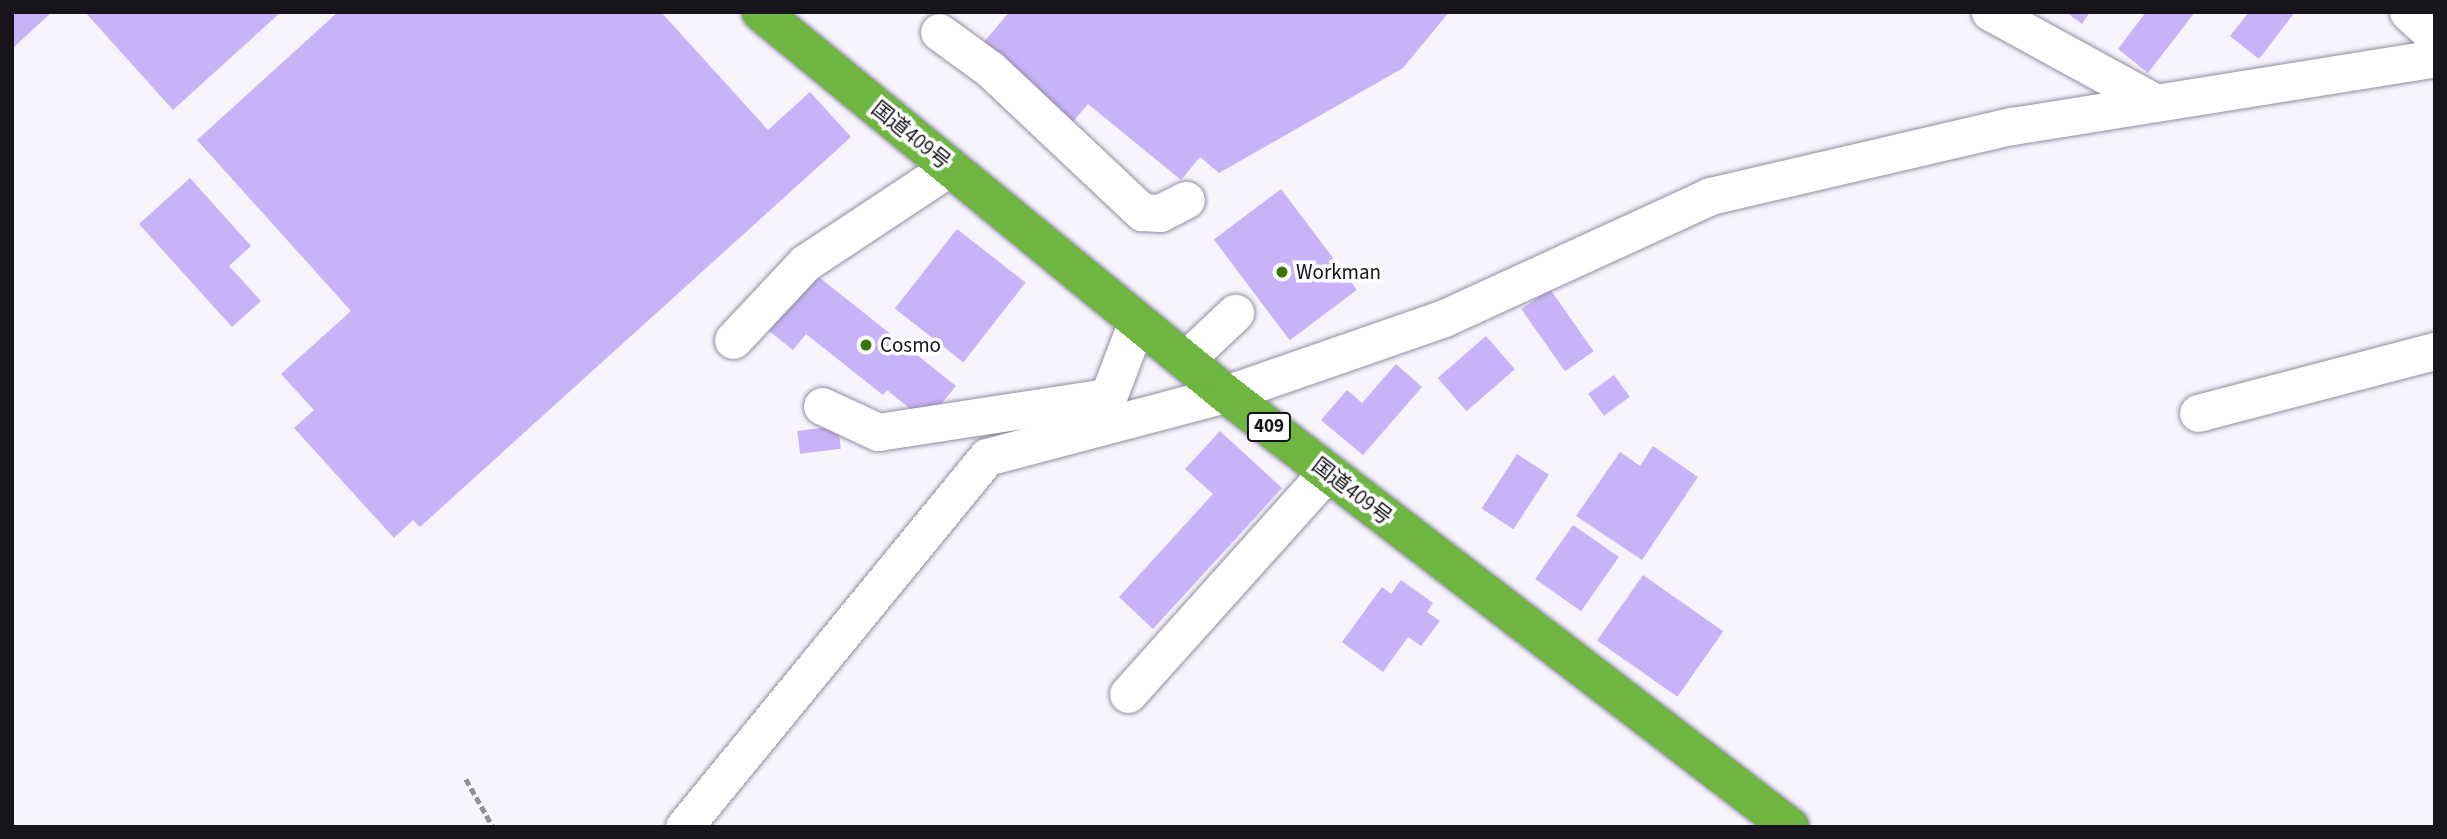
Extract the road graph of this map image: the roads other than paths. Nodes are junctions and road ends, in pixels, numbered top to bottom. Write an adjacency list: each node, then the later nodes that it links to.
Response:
1 (761, 12): 8 (highway, 国道409号 / 409)
2 (1990, 12): 7 (street)
3 (2408, 12): 5 (street)
4 (939, 32): 9 (street)
5 (2435, 36)
6 (2435, 58): 7 (street)
7 (2156, 103): 15 (street)
8 (950, 167): 11 (highway, 国道409号 / 409); 12 (street)
9 (1186, 200)
10 (1235, 313): 14 (street)
11 (1137, 321): 14 (highway, 国道409号 / 409); 16 (street)
12 (733, 341)
13 (2435, 351): 17 (street)
14 (1185, 360): 15 (highway, 国道409号 / 409)
15 (1226, 394): 18 (highway, 国道409号 / 409); 20 (street)
16 (822, 406)
17 (2198, 413)
18 (1327, 472): 19 (street); 21 (highway, 国道409号 / 409)
19 (1128, 694)
20 (684, 827)
21 (1790, 827)

